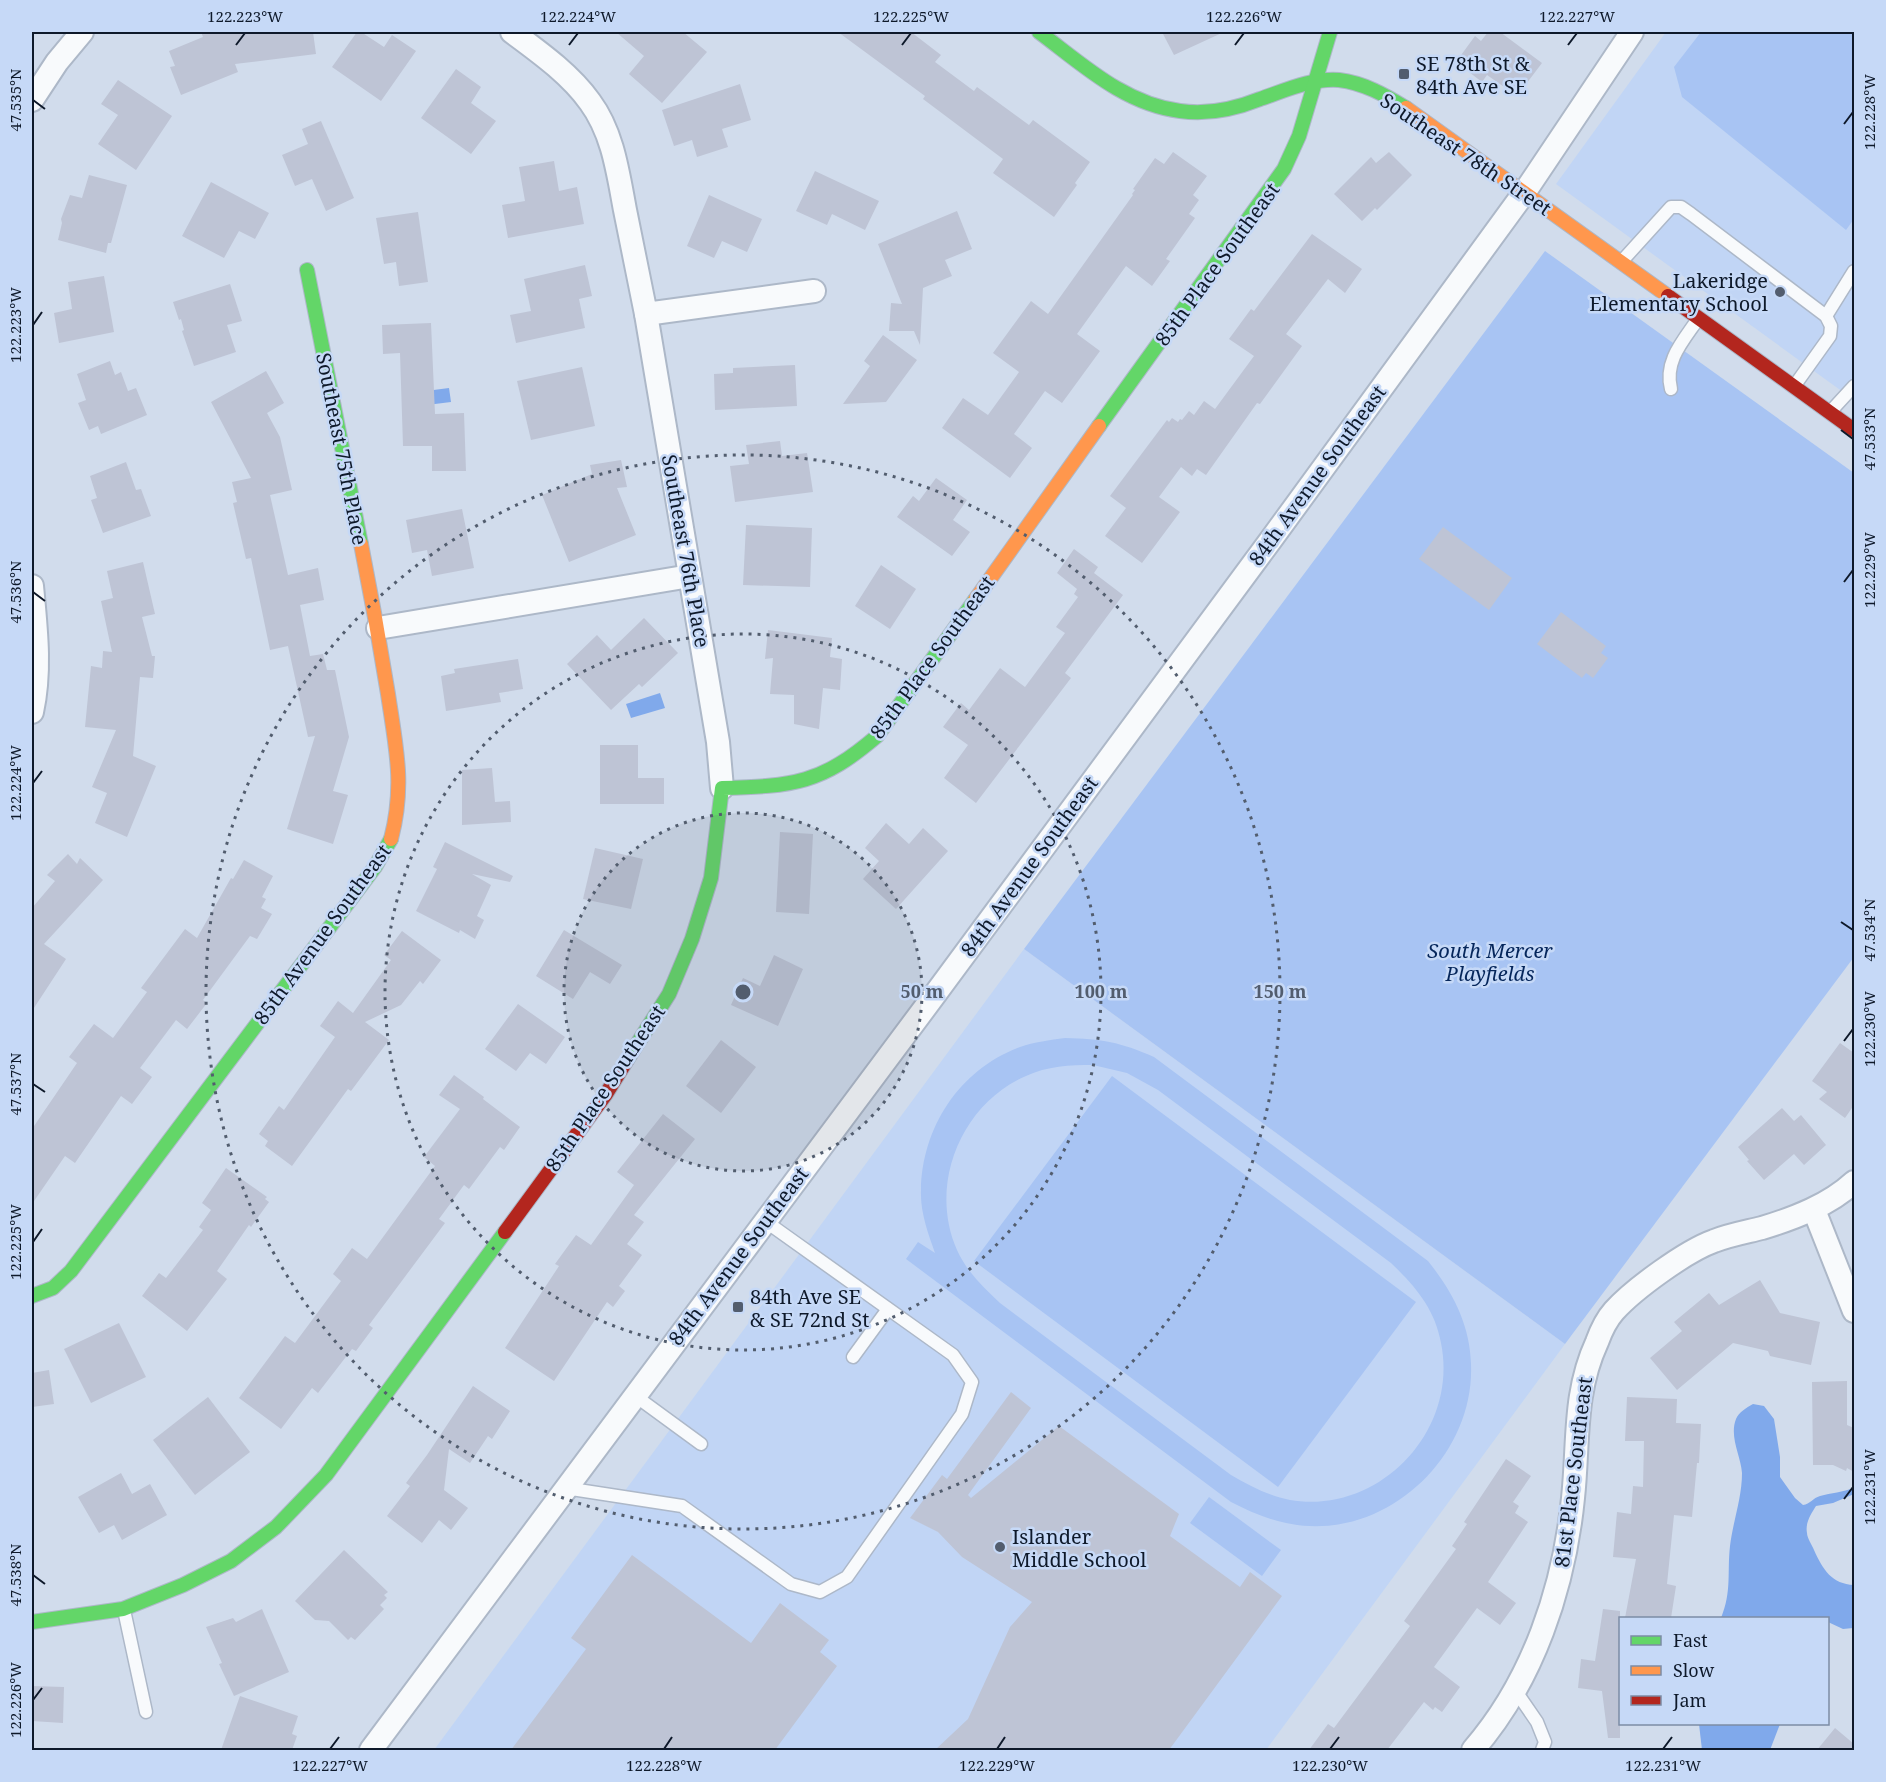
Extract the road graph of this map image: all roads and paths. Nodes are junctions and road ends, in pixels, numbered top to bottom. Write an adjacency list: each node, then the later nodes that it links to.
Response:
1 (82, 32): 7 (street)
2 (512, 32): 13 (street, Southeast 76th Place)
3 (1039, 32): 6 (street, Southeast 78th Street)
4 (1330, 32): 6 (street, 85th Place Southeast)
5 (1632, 32): 8 (street, 84th Avenue Southeast)
6 (1316, 80): 8 (street, Southeast 78th Street); 25 (street, 85th Place Southeast)
7 (32, 100)
8 (1524, 193): 9 (street, Southeast 78th Street); 28 (street, 84th Avenue Southeast)
9 (1621, 262): 14 (lane); 15 (street, Southeast 78th Street)
10 (307, 270): 23 (street, Southeast 75th Place)
11 (1854, 271): 14 (lane)
12 (814, 291): 13 (street)
13 (646, 314): 21 (street, Southeast 76th Place)
14 (1826, 316): 16 (lane)
15 (1699, 318): 16 (street, Southeast 78th Street); 18 (lane)
16 (1794, 386): 19 (street, Southeast 78th Street)
17 (1854, 386): 19 (lane)
18 (1671, 389)
19 (1830, 412): 20 (street, Southeast 78th Street)
20 (1854, 430)
21 (690, 576): 23 (street); 25 (street, Southeast 76th Place)
22 (32, 586): 24 (street)
23 (378, 628): 29 (street, 85th Avenue Southeast)
24 (32, 712)
25 (722, 788): 36 (street, 85th Place Southeast)
26 (1854, 1182): 27 (street, 81st Place Southeast)
27 (1814, 1210): 31 (street); 38 (street, 81st Place Southeast)
28 (765, 1221): 30 (lane); 33 (street, 84th Avenue Southeast)
29 (32, 1296)
30 (888, 1309): 32 (lane); 35 (lane)
31 (1854, 1311)
32 (853, 1357)
33 (634, 1395): 34 (lane); 35 (street, 84th Avenue Southeast)
34 (701, 1444)
35 (565, 1488): 40 (street, 84th Avenue Southeast)
36 (123, 1609): 37 (street, 85th Place Southeast); 39 (lane)
37 (32, 1622)
38 (1515, 1690): 41 (street, 81st Place Southeast); 42 (lane)
39 (146, 1712)
40 (371, 1750)
41 (1473, 1750)
42 (1542, 1750)

